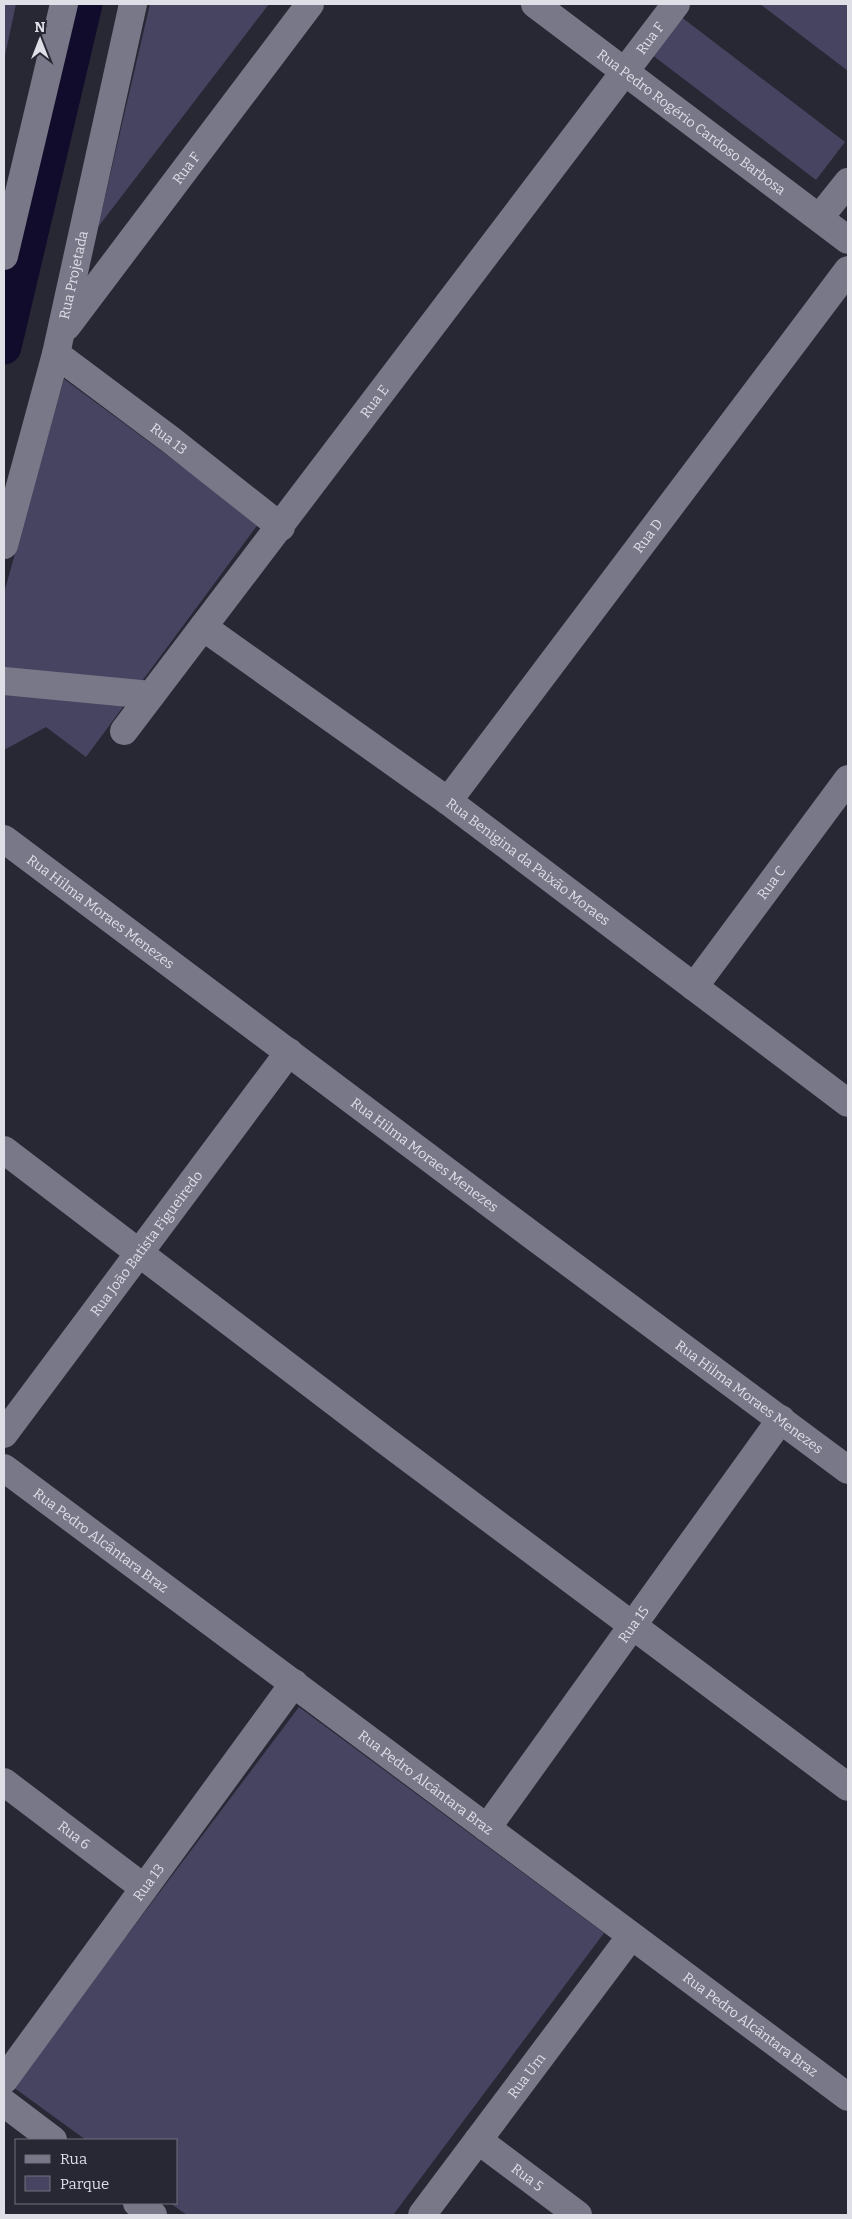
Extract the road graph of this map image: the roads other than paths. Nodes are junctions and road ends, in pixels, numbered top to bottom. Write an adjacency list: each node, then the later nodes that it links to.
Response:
1 (64, 4): 10 (street)
2 (133, 4): 12 (street, Rua Projetada)
3 (310, 4): 12 (street, Rua F)
4 (535, 4): 6 (street, Rua Pedro Rogério Cardoso Barbosa)
5 (676, 4): 6 (street, Rua F)
6 (625, 73): 8 (street, Rua Pedro Rogério Cardoso Barbosa); 13 (street, Rua E)
7 (848, 182): 8 (street)
8 (820, 217): 9 (street, Rua Pedro Rogério Cardoso Barbosa)
9 (848, 240)
10 (4, 256)
11 (848, 270): 20 (street, Rua D)
12 (59, 343): 13 (street, Rua 13); 14 (street, Rua Projetada)
13 (281, 526): 15 (street, Rua E)
14 (4, 545)
15 (203, 627): 17 (street, Rua E); 20 (street, Rua Benigina da Paixão Moraes)
16 (4, 681): 17 (street)
17 (151, 695): 18 (street, Rua E)
18 (124, 731)
19 (848, 779): 22 (street, Rua C)
20 (448, 801): 22 (street, Rua Benigina da Paixão Moraes)
21 (4, 839): 23 (street, Rua Hilma Moraes Menezes)
22 (694, 987): 24 (street, Rua Benigina da Paixão Moraes)
23 (289, 1052): 26 (street, Rua João Batista Figueiredo); 27 (street, Rua Hilma Moraes Menezes)
24 (848, 1103)
25 (4, 1150): 26 (street)
26 (139, 1253): 28 (street, Rua João Batista Figueiredo); 31 (street)
27 (780, 1419): 30 (street, Rua Hilma Moraes Menezes); 31 (street, Rua 15)
28 (4, 1434)
29 (4, 1468): 32 (street, Rua Pedro Alcântara Braz)
30 (848, 1470)
31 (632, 1626): 34 (street); 35 (street, Rua 15)
32 (294, 1683): 35 (street, Rua Pedro Alcântara Braz); 36 (street, Rua 13)
33 (4, 1782): 36 (street, Rua 6)
34 (848, 1787)
35 (487, 1828): 37 (street, Rua Pedro Alcântara Braz)
36 (144, 1888): 38 (street, Rua 13)
37 (631, 1936): 39 (street, Rua Pedro Alcântara Braz); 42 (street, Rua Um)
38 (4, 2080)
39 (848, 2097)
40 (4, 2103): 41 (street)
41 (52, 2139)
42 (478, 2140): 45 (street, Rua Um); 46 (street, Rua 5)
43 (138, 2204): 44 (street)
44 (153, 2215)
45 (422, 2215)
46 (578, 2215)

